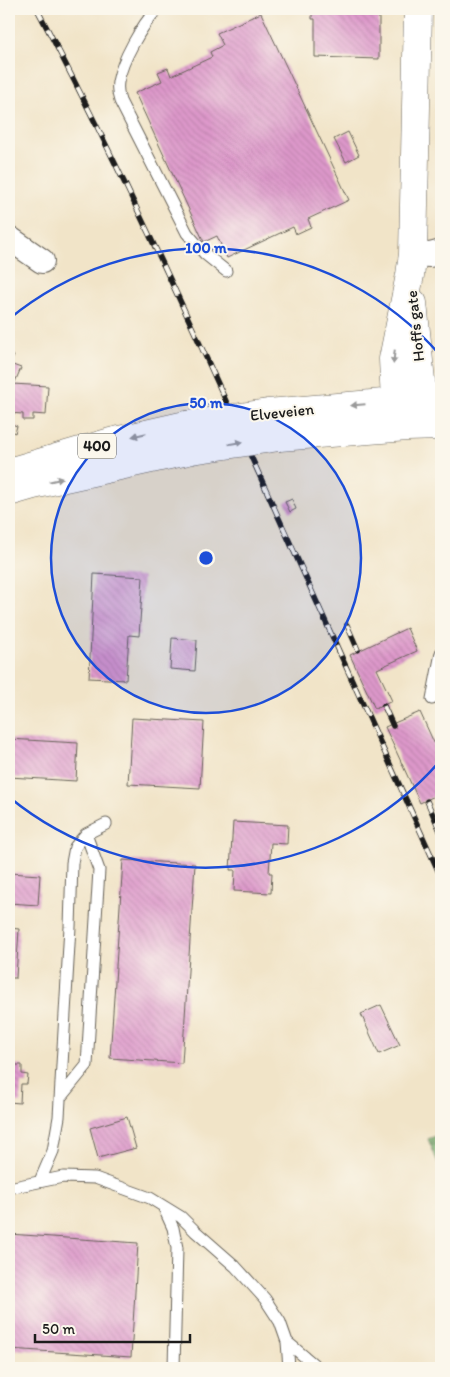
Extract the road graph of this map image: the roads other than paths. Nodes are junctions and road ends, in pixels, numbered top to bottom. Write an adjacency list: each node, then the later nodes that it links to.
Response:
1 (157, 9): 7 (lane)
2 (418, 9): 6 (main road, Hoffs gate)
3 (9, 238): 5 (street)
4 (441, 252): 6 (street)
5 (42, 261)
6 (412, 265): 8 (main road, Hoffs gate); 9 (main road, Hoffs gate, one-way to 9)
7 (226, 271)
8 (432, 400): 9 (main road, Elveveien / 400); 12 (main road)
9 (395, 402): 10 (main road, Elveveien / 400, one-way to 10); 12 (main road, Hoffs gate)
10 (274, 425): 12 (main road, Elveveien / 400); 13 (main road, Elveveien / 400, bridge)
11 (441, 426): 12 (main road, Elveveien / 400)
12 (407, 427)
13 (189, 437): 14 (main road, Elveveien / 400, one-way to 14); 15 (main road, Elveveien / 400, one-way to 13)
14 (9, 472)
15 (9, 492)
16 (441, 653): 17 (lane)
17 (432, 699)
18 (106, 824): 19 (lane)
19 (86, 834): 20 (lane); 20 (lane)
20 (60, 1098): 21 (lane)
21 (40, 1182): 22 (lane); 23 (lane)
22 (9, 1188)
23 (163, 1206): 24 (lane); 25 (lane)
24 (287, 1342): 26 (lane); 27 (lane)
25 (174, 1368)
26 (289, 1368)
27 (318, 1368)

